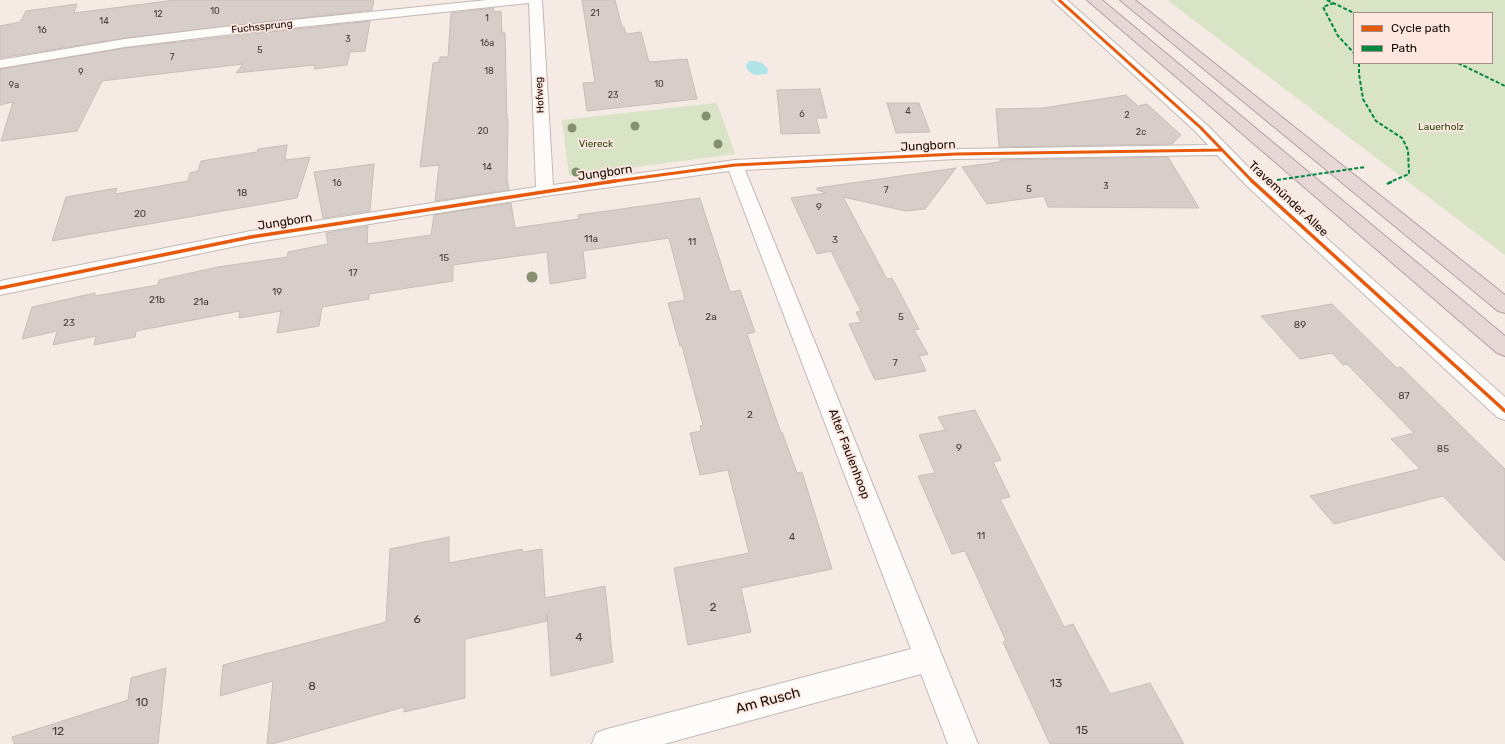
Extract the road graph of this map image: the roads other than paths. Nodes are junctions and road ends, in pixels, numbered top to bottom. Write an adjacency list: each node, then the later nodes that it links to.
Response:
1 (526, 0): 6 (street, Fuchssprung)
2 (535, 0): 9 (street, Hofweg)
3 (1059, 0): 7 (street, Travemünder Allee)
4 (1094, 0): 12 (highway, Travemünder Allee)
5 (1127, 0): 11 (highway)
6 (0, 64)
7 (1221, 150): 8 (street, Jungborn); 13 (street, Travemünder Allee)
8 (735, 165): 9 (street, Jungborn); 14 (street, Alter Faulenhoop)
9 (545, 191): 10 (street, Jungborn)
10 (0, 288)
11 (1505, 306)
12 (1505, 348)
13 (1505, 411)
14 (929, 658): 15 (street, Am Rusch); 16 (street, Alter Faulenhoop)
15 (607, 744)
16 (963, 744)

